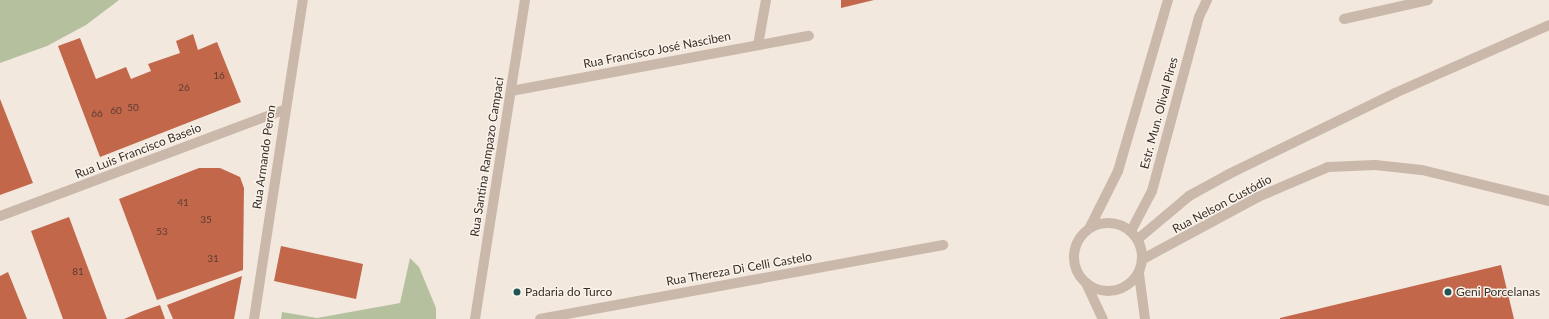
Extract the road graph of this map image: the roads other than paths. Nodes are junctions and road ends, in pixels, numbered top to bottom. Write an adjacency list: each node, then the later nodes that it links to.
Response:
1 (303, 0): 12 (street, Rua Armando Peron)
2 (525, 0): 11 (street, Rua Santina Rampazo Campaci)
3 (766, 0): 10 (street)
4 (1168, 0): 15 (street, Estr. Mun. Olival Pires)
5 (1207, 0): 16 (street, Estr. Mun. Olival Pires)
6 (1428, 0): 7 (street)
7 (1344, 20)
8 (1549, 25): 17 (street)
9 (809, 36): 10 (street, Rua Francisco José Nasciben)
10 (758, 45): 11 (street, Rua Francisco José Nasciben)
11 (511, 91): 23 (street, Rua Santina Rampazo Campaci)
12 (284, 110): 14 (street, Rua Luis Francisco Baseio); 22 (street, Rua Armando Peron)
13 (1549, 201): 19 (street, Rua Nelson Custódio)
14 (0, 216)
15 (1090, 227): 16 (street); 21 (street, Estr. Mun. Olival Pires)
16 (1131, 231): 17 (street)
17 (1138, 240): 19 (street)
18 (943, 245): 24 (street, Rua Thereza Di Celli Castelo)
19 (1143, 259): 20 (street)
20 (1139, 274): 21 (street); 26 (street)
21 (1086, 283): 25 (street, Estr. Mun. Olival Pires)
22 (254, 319)
23 (474, 319)
24 (540, 319)
25 (1103, 319)
26 (1145, 319)

